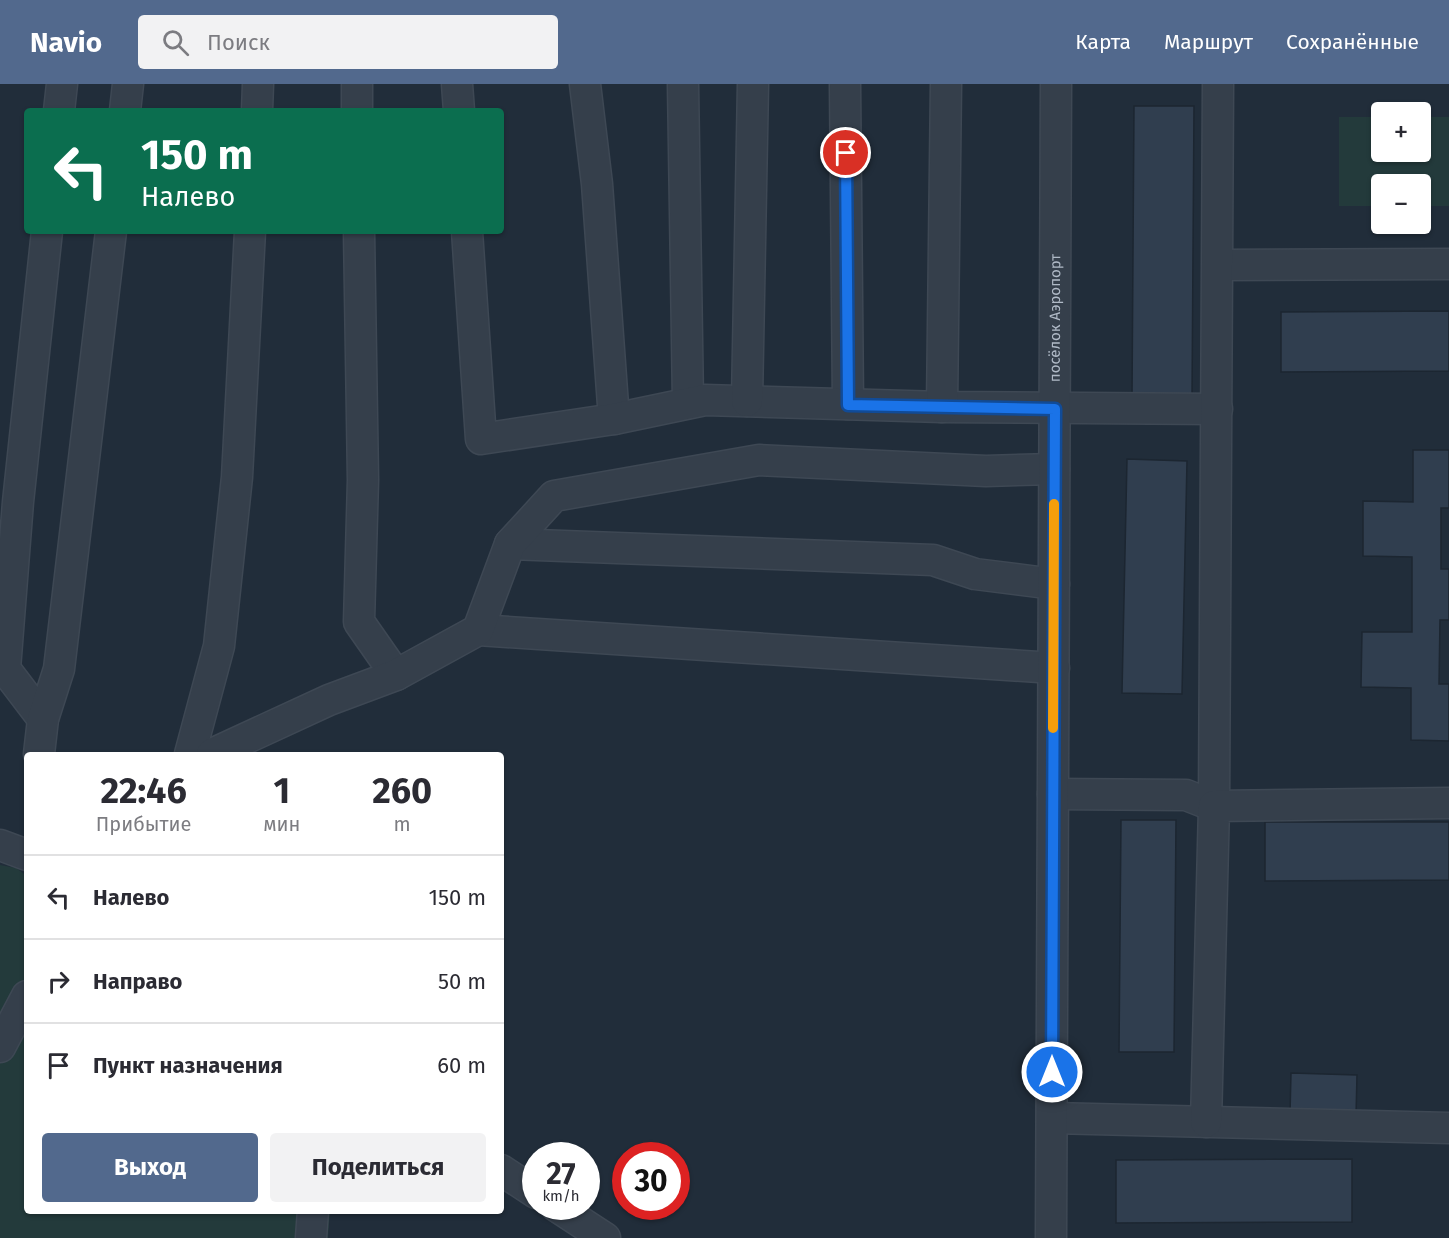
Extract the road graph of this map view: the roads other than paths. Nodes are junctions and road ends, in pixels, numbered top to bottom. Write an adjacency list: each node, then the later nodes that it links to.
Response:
1 (62, 84): 13 (street)
2 (128, 84): 14 (street)
3 (258, 84): 15 (street)
4 (357, 84): 16 (street)
5 (457, 84): 17 (street)
6 (585, 84): 31 (street)
7 (683, 84): 26 (street)
8 (753, 84): 25 (street)
9 (845, 84): 27 (street)
10 (946, 84): 28 (street)
11 (1056, 84): 29 (street, посёлок Аэропорт)
12 (1218, 84): 24 (street)
13 (59, 108)
14 (125, 108)
15 (257, 108)
16 (357, 108)
17 (459, 108)
18 (47, 234): 38 (street)
19 (111, 234): 38 (street)
20 (250, 234): 40 (street)
21 (359, 234): 37 (street)
22 (467, 234): 31 (street)
23 (1449, 264): 24 (street)
24 (1218, 265): 30 (street)
25 (747, 401): 26 (street); 27 (street)
26 (688, 403): 31 (street)
27 (848, 405): 28 (street)
28 (942, 407): 29 (street)
29 (1055, 409): 30 (street); 32 (street, посёлок Аэропорт)
30 (1217, 409): 44 (street)
31 (614, 419)
32 (1054, 470): 33 (street); 34 (street, посёлок Аэропорт)
33 (510, 544): 34 (street); 35 (street)
34 (1054, 584): 36 (street, посёлок Аэропорт)
35 (478, 630): 36 (street); 37 (street)
36 (1054, 668): 42 (street, посёлок Аэропорт)
37 (396, 675): 41 (street)
38 (43, 719): 39 (street)
39 (39, 752)
40 (191, 752)
41 (216, 752)
42 (1053, 794): 44 (street); 49 (street, посёлок Аэропорт)
43 (1449, 803): 44 (street)
44 (1215, 806): 50 (street)
45 (0, 845): 46 (street)
46 (24, 854)
47 (24, 1002): 48 (street)
48 (0, 1047)
49 (1052, 1118): 50 (street); 58 (street, посёлок Аэропорт)
50 (1206, 1122): 51 (street)
51 (1449, 1128)
52 (504, 1172): 53 (street)
53 (522, 1184)
54 (313, 1214): 56 (street)
55 (577, 1220): 57 (street)
56 (311, 1238)
57 (605, 1238)
58 (1051, 1238)

